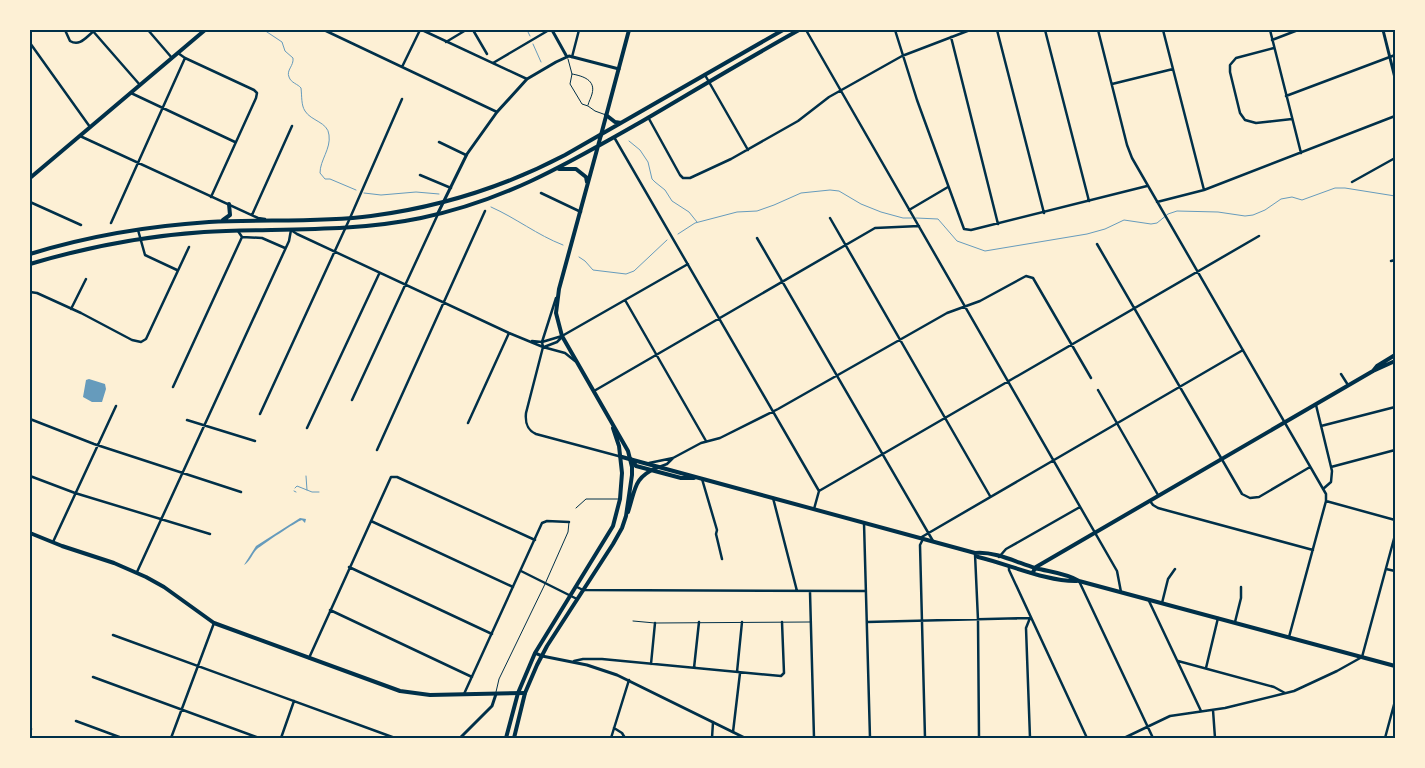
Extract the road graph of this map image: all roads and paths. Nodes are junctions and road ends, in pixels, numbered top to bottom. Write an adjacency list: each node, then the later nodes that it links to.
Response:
1 (66, 30): 23 (street)
2 (148, 30): 36 (street)
3 (205, 30): 29 (main road)
4 (324, 30): 39 (street)
5 (421, 30): 26 (street); 39 (street)
6 (466, 30): 26 (street)
7 (473, 30): 30 (street)
8 (550, 30): 35 (street); 38 (street)
9 (579, 30): 32 (street)
10 (629, 30): 40 (main road)
11 (783, 30): 43 (main road)
12 (799, 30): 46 (main road)
13 (806, 30): 49 (street)
14 (895, 30): 33 (street)
15 (970, 30): 24 (street)
16 (997, 30): 93 (street)
17 (1045, 30): 85 (street)
18 (1098, 30): 47 (street)
19 (1163, 30): 41 (street)
20 (1270, 30): 25 (street)
21 (1298, 30): 25 (street)
22 (1383, 30): 34 (street)
23 (93, 31): 48 (street)
24 (951, 37): 33 (street); 102 (street)
25 (1272, 40): 28 (street)
26 (446, 42): 38 (street)
27 (30, 43): 62 (street)
28 (1274, 48): 51 (street); 59 (street)
29 (178, 52): 36 (main road); 37 (street)
30 (487, 54)
31 (1395, 55): 34 (street)
32 (572, 56): 35 (street); 40 (street)
33 (902, 56): 49 (street); 80 (street)
34 (1390, 56): 44 (street); 51 (street)
35 (567, 57): 42 (lane); 45 (street)
36 (172, 58): 48 (main road)
37 (185, 58): 54 (street); 66 (street)
38 (492, 63): 45 (street)
39 (402, 67): 55 (street)
40 (619, 68): 56 (main road)
41 (1173, 69): 47 (street); 82 (street)
42 (572, 74): 53 (lane); 53 (lane)
43 (705, 75): 46 (street); 60 (main road)
44 (1395, 78)
45 (527, 79): 55 (street)
46 (709, 82): 58 (main road); 69 (street)
47 (1112, 84): 79 (street)
48 (140, 85): 50 (main road)
49 (841, 91): 69 (street); 90 (street)
50 (131, 93): 54 (street); 62 (main road)
51 (1286, 96): 59 (street)
52 (402, 99): 96 (street)
53 (588, 106): 56 (lane)
54 (163, 109): 66 (street); 73 (street)
55 (497, 112): 71 (street)
56 (606, 115): 60 (main road); 63 (main road)
57 (1395, 116): 70 (street)
58 (648, 118): 65 (main road); 69 (street)
59 (1292, 119): 70 (street)
60 (621, 123): 63 (main road)
61 (292, 126): 95 (street)
62 (90, 127): 64 (main road)
63 (601, 135): 68 (main road); 87 (main road)
64 (80, 136): 73 (street); 76 (main road)
65 (614, 137): 68 (main road); 119 (street)
66 (235, 142): 84 (street)
67 (439, 142): 71 (street)
68 (598, 146): 74 (main road); 78 (main road)
69 (748, 150)
70 (1301, 153): 82 (street)
71 (466, 155): 81 (street)
72 (1395, 158): 77 (street)
73 (138, 163): 84 (street); 100 (street)
74 (557, 169): 78 (main road); 94 (main road)
75 (420, 175): 81 (street)
76 (30, 178)
77 (1352, 182)
78 (588, 184): 92 (main road)
79 (1147, 186): 85 (street); 88 (street)
80 (948, 187): 90 (street); 102 (street)
81 (451, 188): 87 (street)
82 (1204, 190): 88 (street)
83 (542, 193): 92 (street)
84 (211, 196): 89 (street)
85 (1089, 201): 93 (street)
86 (30, 202): 103 (street)
87 (444, 202): 94 (street); 96 (main road)
88 (1157, 202): 121 (street)
89 (229, 204): 95 (street); 99 (main road)
90 (909, 210): 101 (street)
91 (485, 211): 129 (street)
92 (580, 212): 126 (main road)
93 (1044, 212): 102 (street)
94 (438, 214): 104 (main road); 125 (street)
95 (252, 215): 98 (street)
96 (350, 218): 98 (main road); 104 (street)
97 (830, 218): 113 (street)
98 (271, 221): 99 (main road)
99 (220, 222): 105 (main road)
100 (111, 223)
101 (918, 224): 113 (street); 130 (street)
102 (998, 224)
103 (81, 225)
104 (345, 228): 106 (main road); 116 (street)
105 (138, 230): 111 (street); 117 (main road)
106 (291, 230): 107 (main road); 115 (street); 116 (street)
107 (238, 231): 109 (street); 111 (main road)
108 (1259, 236): 121 (street)
109 (242, 237): 115 (street); 151 (street)
110 (757, 238): 124 (street)
111 (140, 240): 118 (main road); 120 (street)
112 (1097, 244): 131 (street)
113 (845, 246): 124 (street); 136 (street)
114 (189, 247): 120 (street)
115 (285, 248): 168 (street)
116 (333, 252): 122 (street); 161 (street)
117 (30, 254)
118 (30, 264)
119 (688, 264): 128 (street); 133 (street)
120 (177, 270): 132 (street)
121 (1198, 272): 131 (street); 141 (street)
122 (379, 274): 125 (street); 171 (street)
123 (86, 279): 132 (street)
124 (782, 282): 133 (street); 148 (street)
125 (405, 285): 129 (street); 156 (street)
126 (559, 289): 135 (main road); 138 (street)
127 (30, 292): 132 (street)
128 (625, 300): 135 (street); 142 (street)
129 (444, 303): 134 (street); 175 (street)
130 (965, 307): 136 (street); 139 (street); 150 (street)
131 (1134, 308): 139 (street); 153 (street)
132 (71, 309)
133 (719, 318): 142 (street); 160 (street)
134 (509, 333): 137 (street); 167 (street)
135 (562, 336): 138 (street); 140 (street); 145 (main road)
136 (899, 339): 148 (street); 163 (street)
137 (530, 341): 138 (street); 140 (street)
138 (542, 342): 140 (street)
139 (1072, 345): 149 (street); 150 (street)
140 (543, 347): 145 (street); 178 (street)
141 (1243, 350): 153 (street); 166 (street)
142 (656, 355): 155 (street); 173 (street)
143 (1395, 356): 146 (main road)
144 (1395, 361): 146 (main road)
145 (578, 364): 155 (main road)
146 (1373, 371): 152 (main road)
147 (1341, 374): 152 (street)
148 (837, 375): 160 (street); 177 (street)
149 (1091, 378)
150 (1008, 382): 163 (street); 182 (street)
151 (173, 386)
152 (1348, 386): 157 (main road)
153 (1180, 387): 169 (street); 181 (street)
154 (1098, 390): 169 (street)
155 (593, 391): 162 (main road)
156 (352, 400)
157 (1316, 404): 166 (main road); 170 (street)
158 (116, 406): 174 (street)
159 (1395, 408): 170 (street)
160 (774, 411): 173 (street); 193 (street)
161 (260, 414)
162 (608, 417): 178 (main road); 180 (main road)
163 (945, 418): 177 (street); 197 (street)
164 (30, 419): 174 (street)
165 (186, 420): 168 (street)
166 (1284, 422): 181 (main road); 185 (street)
167 (468, 423)
168 (205, 424): 172 (street); 188 (street)
169 (1117, 424): 182 (street); 196 (street)
170 (1321, 426): 186 (street)
171 (307, 428)
172 (255, 441)
173 (706, 441): 179 (street)
174 (98, 446): 188 (street); 195 (street)
175 (377, 450)
176 (1395, 450): 186 (street)
177 (882, 454): 193 (street); 213 (street)
178 (622, 457): 180 (main road); 198 (main road)
179 (673, 458): 183 (street); 184 (street)
180 (631, 459): 183 (main road); 187 (main road); 205 (main road)
181 (1221, 459): 185 (street); 196 (main road)
182 (1054, 460): 197 (street); 202 (street)
183 (642, 463): 184 (main road)
184 (658, 467): 187 (main road); 190 (main road)
185 (1310, 467): 192 (street)
186 (1331, 467): 192 (street)
187 (651, 470): 190 (main road); 205 (main road)
188 (182, 472): 194 (street); 206 (street)
189 (30, 476): 195 (street)
190 (696, 478): 191 (main road)
191 (702, 479): 199 (main road); 223 (street)
192 (1324, 488): 201 (street)
193 (819, 490): 204 (street)
194 (241, 492)
195 (76, 493): 206 (street); 219 (street)
196 (1158, 495): 200 (main road)
197 (990, 497): 213 (street)
198 (620, 498): 203 (lane); 236 (main road)
199 (774, 498): 204 (main road); 239 (street)
200 (1150, 500): 211 (main road); 220 (street)
201 (1326, 501): 207 (street); 220 (street)
202 (1080, 507): 211 (street); 222 (street)
203 (576, 508)
204 (814, 509): 210 (main road)
205 (626, 516): 238 (main road)
206 (161, 519): 214 (street); 231 (street)
207 (1395, 520)
208 (371, 521): 217 (street); 225 (street); 235 (street)
209 (569, 522): 217 (street); 234 (lane)
210 (864, 523): 216 (main road); 240 (street)
211 (1095, 532): 226 (main road); 242 (street)
212 (30, 533): 219 (main road)
213 (928, 533): 216 (street); 218 (street)
214 (210, 534)
215 (1395, 535): 228 (street)
216 (922, 538): 218 (main road); 252 (street)
217 (535, 540): 229 (street)
218 (933, 541): 221 (main road)
219 (53, 542): 231 (main road)
220 (1313, 550): 263 (street)
221 (975, 553): 222 (main road); 224 (main road); 250 (street)
222 (999, 557): 226 (main road)
223 (722, 559)
224 (1009, 565): 232 (main road); 248 (street)
225 (349, 567): 247 (street); 261 (street)
226 (1035, 568): 232 (main road); 233 (main road)
227 (1175, 569): 246 (street)
228 (1386, 569): 230 (street); 266 (street)
229 (521, 571): 234 (street); 235 (street)
230 (1395, 571)
231 (137, 572): 253 (main road)
232 (1033, 572): 233 (main road)
233 (1080, 581): 242 (main road); 291 (street)
234 (545, 584): 243 (street); 279 (lane)
235 (513, 587): 261 (street)
236 (576, 587): 238 (street); 243 (main road)
237 (1241, 587): 260 (street)
238 (583, 590): 239 (street); 244 (main road)
239 (797, 591): 241 (street)
240 (866, 591): 241 (street); 258 (street)
241 (810, 592): 257 (street)
242 (1120, 592): 245 (main road)
243 (570, 596): 244 (street); 264 (main road)
244 (577, 599): 265 (main road)
245 (1148, 599): 246 (main road); 269 (street)
246 (1162, 603): 249 (main road)
247 (330, 610): 267 (street); 277 (street)
248 (1030, 618): 250 (street); 310 (street); 311 (street)
249 (1218, 618): 260 (main road); 274 (street)
250 (978, 620): 252 (street); 309 (street)
251 (633, 621): 259 (lane)
252 (922, 621): 258 (street); 308 (street)
253 (214, 622): 267 (main road); 271 (street)
254 (699, 622): 255 (lane); 259 (lane); 273 (street)
255 (742, 622): 256 (lane); 275 (street)
256 (782, 622): 257 (lane); 275 (street)
257 (811, 622): 306 (street)
258 (867, 622): 307 (street)
259 (655, 623): 270 (street)
260 (1235, 623): 263 (main road)
261 (492, 634): 277 (street)
262 (113, 635): 271 (street)
263 (1289, 637): 266 (main road)
264 (535, 653): 265 (street); 280 (main road)
265 (542, 656): 268 (street); 281 (main road)
266 (1362, 657): 272 (main road); 282 (street)
267 (310, 658): 283 (main road)
268 (574, 661): 270 (street); 278 (street)
269 (1177, 661): 274 (street); 288 (street)
270 (652, 664): 273 (street)
271 (198, 666): 284 (street); 286 (street)
272 (1395, 666)
273 (694, 668): 275 (street)
274 (1206, 668): 282 (street)
275 (738, 672): 293 (street)
276 (93, 677): 286 (street)
277 (472, 677): 283 (street)
278 (629, 680): 290 (street); 292 (street)
279 (496, 693): 280 (main road); 283 (main road); 299 (street)
280 (518, 693): 281 (main road); 300 (main road)
281 (525, 693): 301 (main road)
282 (1286, 693): 287 (street)
283 (464, 694)
284 (294, 701): 297 (street); 298 (street)
285 (1395, 701): 315 (street)
286 (182, 710): 295 (street); 296 (street)
287 (1213, 710): 288 (street); 314 (street)
288 (1200, 711): 291 (street)
289 (76, 721): 294 (street)
290 (713, 722): 293 (street); 304 (street)
291 (1148, 727): 312 (street); 313 (street)
292 (614, 728): 302 (street); 303 (street)
293 (733, 732): 305 (street)
294 (122, 738)
295 (171, 738)
296 (259, 738)
297 (281, 738)
298 (394, 738)
299 (460, 738)
300 (506, 738)
301 (514, 738)
302 (611, 738)
303 (625, 738)
304 (712, 738)
305 (745, 738)
306 (814, 738)
307 (870, 738)
308 (925, 738)
309 (979, 738)
310 (1030, 738)
311 (1087, 738)
312 (1124, 738)
313 (1153, 738)
314 (1215, 738)
315 (1385, 738)

